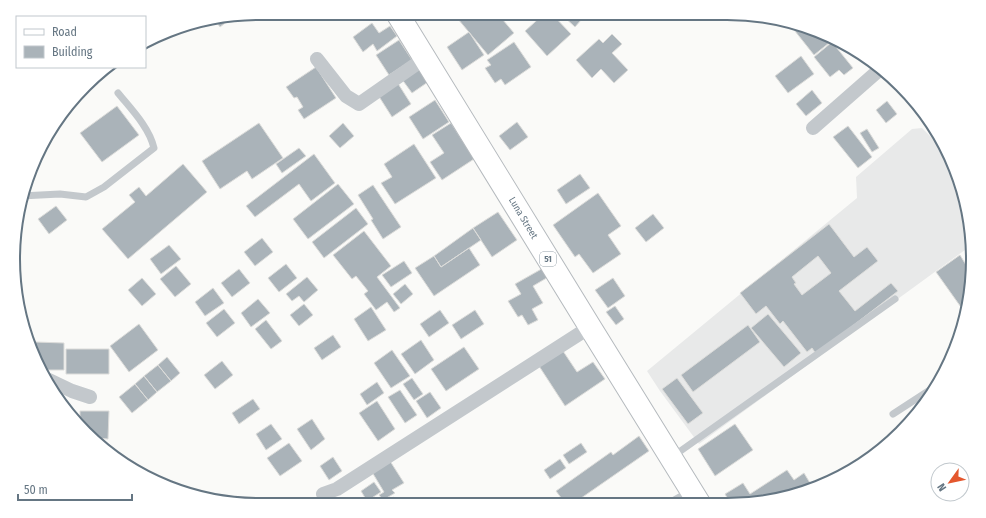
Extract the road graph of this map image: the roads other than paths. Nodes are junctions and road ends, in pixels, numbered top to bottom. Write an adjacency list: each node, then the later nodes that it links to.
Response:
1 (403, 20): 2 (main road, Luna Street / 51)
2 (425, 58): 3 (street); 9 (main road, Luna Street / 51)
3 (317, 59)
4 (876, 72): 6 (street)
5 (118, 93): 7 (lane)
6 (813, 128)
7 (28, 196)
8 (895, 299): 14 (lane)
9 (590, 327): 14 (main road, Luna Street / 51); 15 (street)
10 (55, 383): 12 (street)
11 (925, 393): 13 (lane)
12 (90, 397)
13 (893, 414)
14 (671, 458): 16 (main road, Luna Street / 51)
15 (324, 494)
16 (695, 497)

